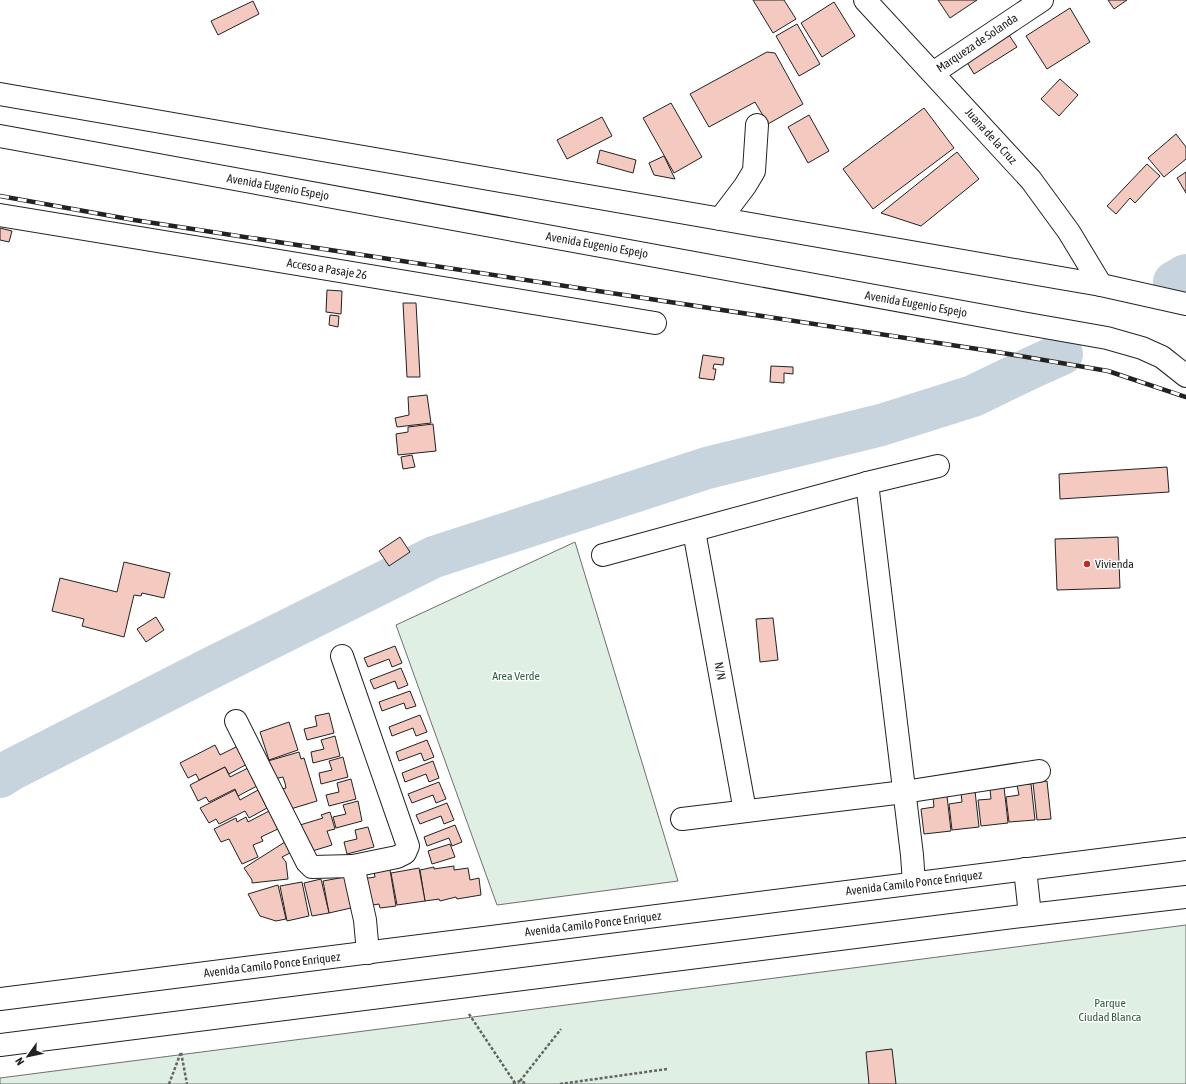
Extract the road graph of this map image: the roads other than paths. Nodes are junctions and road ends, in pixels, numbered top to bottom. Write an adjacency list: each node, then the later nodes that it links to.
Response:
1 (865, 0): 3 (main road, Juana de la Cruz)
2 (1042, 0): 3 (main road, Marqueza de Solanda)
3 (933, 73): 9 (main road, Juana de la Cruz)
4 (0, 94): 8 (main road)
5 (757, 125): 8 (main road)
6 (0, 136): 12 (main road, Avenida Eugenio Espejo)
7 (0, 215): 11 (main road, Acceso a Pasaje 26)
8 (720, 219): 9 (main road)
9 (1101, 285): 10 (main road)
10 (1186, 304)
11 (655, 323)
12 (1186, 376)
13 (938, 466): 14 (main road)
14 (867, 483): 15 (main road); 20 (main road)
15 (694, 531): 16 (main road); 21 (main road, N/N)
16 (603, 555)
17 (342, 656): 24 (main road)
18 (236, 721): 24 (main road)
19 (1039, 771): 20 (main road)
20 (904, 792): 21 (main road); 26 (main road)
21 (745, 811): 22 (main road)
22 (682, 819)
23 (1186, 849): 25 (main road, Avenida Camilo Ponce Enriquez)
24 (353, 866): 29 (main road)
25 (1025, 869): 26 (main road, Avenida Camilo Ponce Enriquez); 28 (main road)
26 (914, 883): 29 (main road, Avenida Camilo Ponce Enriquez)
27 (1186, 897): 28 (main road)
28 (1030, 915): 31 (main road)
29 (368, 952): 30 (main road, Avenida Camilo Ponce Enriquez)
30 (0, 999)
31 (0, 1045)

